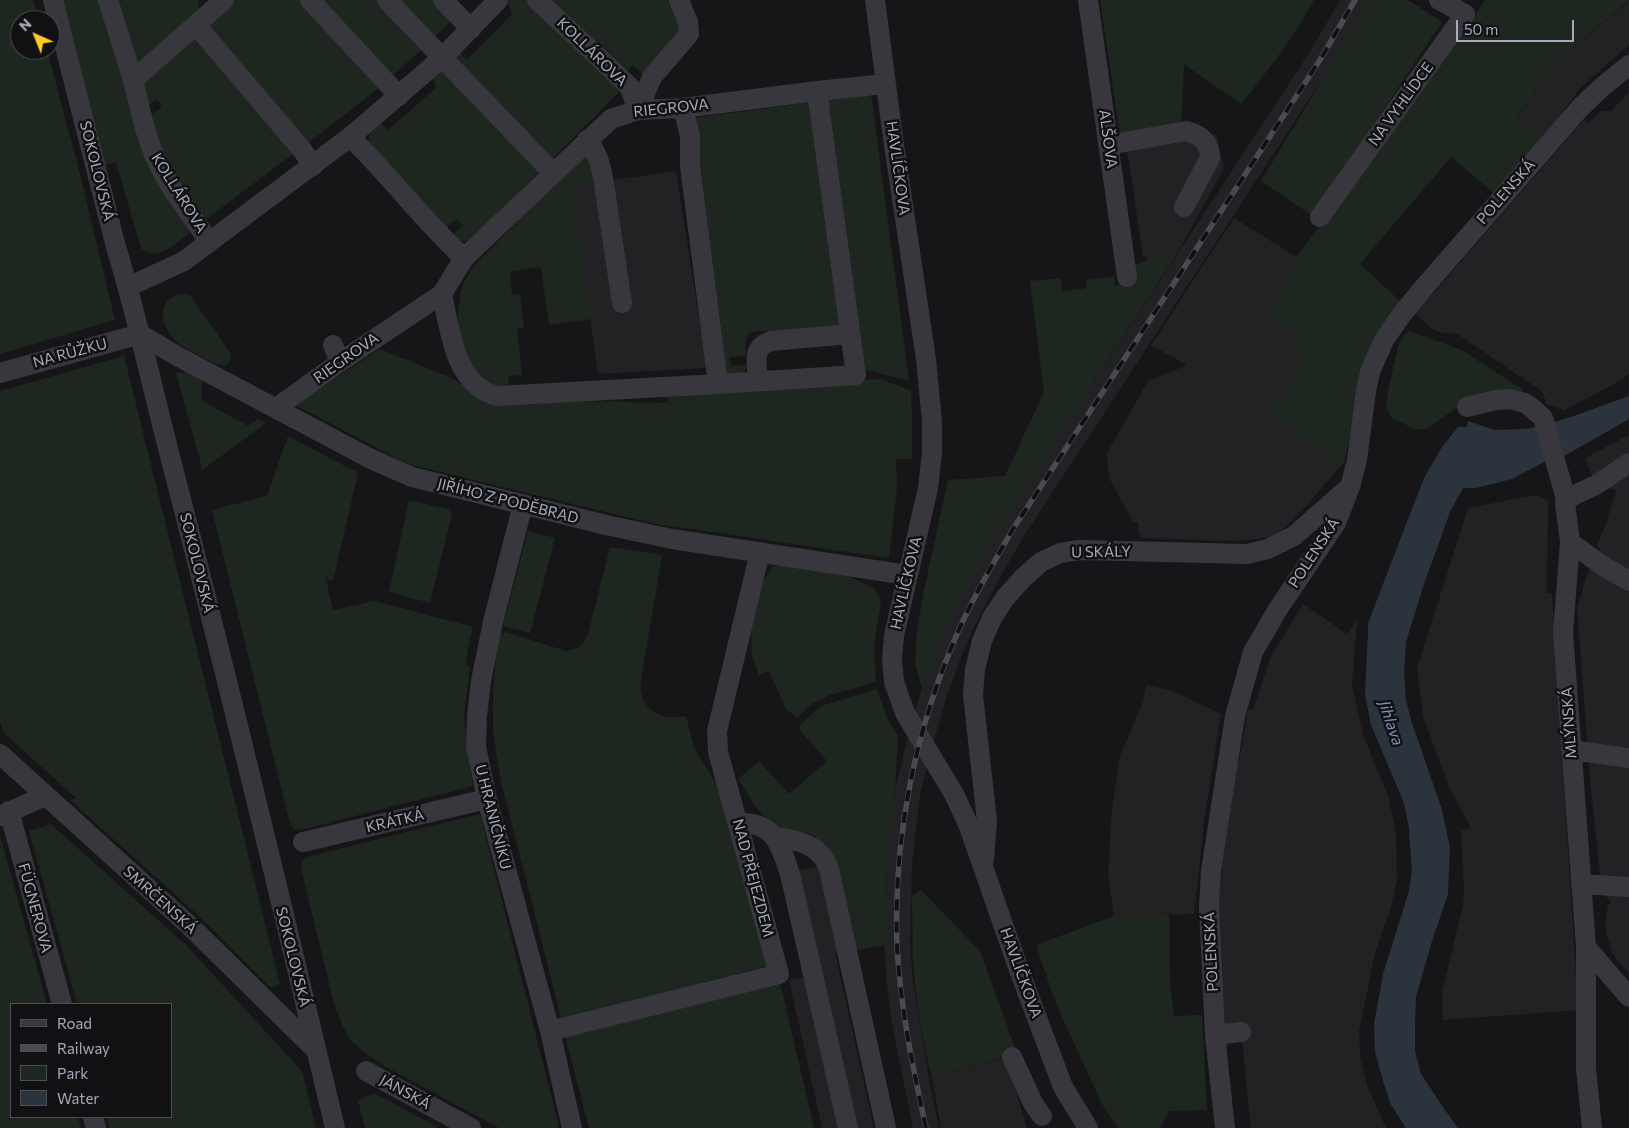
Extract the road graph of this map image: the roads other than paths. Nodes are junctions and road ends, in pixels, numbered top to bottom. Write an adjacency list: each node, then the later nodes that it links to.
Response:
1 (53, 0): 33 (street, SOKOLOVSKÁ)
2 (108, 0): 17 (street)
3 (224, 0): 13 (street)
4 (310, 0): 20 (street)
5 (387, 0): 15 (street)
6 (443, 0): 14 (street)
7 (498, 0): 14 (street, KOLLÁROVA)
8 (537, 0): 22 (street, KOLLÁROVA)
9 (679, 0): 22 (street)
10 (875, 0): 18 (street, HAVLÍČKOVA)
11 (1088, 0): 25 (street, ALŠOVA)
12 (1439, 0): 29 (street, NA VYHLÍDCE)
13 (203, 13): 17 (street); 26 (street)
14 (471, 29): 15 (street, KOLLÁROVA)
15 (442, 58): 20 (street, KOLLÁROVA); 27 (street)
16 (1629, 65): 44 (street, POLENSKÁ)
17 (133, 80): 30 (street, KOLLÁROVA)
18 (885, 84): 19 (street, RIEGROVA); 49 (street, HAVLÍČKOVA)
19 (817, 91): 21 (street, RIEGROVA); 37 (street)
20 (399, 96): 23 (street, KOLLÁROVA)
21 (683, 108): 22 (street, RIEGROVA); 40 (street)
22 (638, 110): 24 (street, RIEGROVA)
23 (350, 138): 26 (street, KOLLÁROVA); 31 (street)
24 (587, 140): 27 (street, RIEGROVA); 35 (street)
25 (1108, 145): 28 (street); 32 (street, ALŠOVA)
26 (313, 166): 30 (street, KOLLÁROVA)
27 (553, 173): 31 (street, RIEGROVA)
28 (1184, 207)
29 (1320, 217)
30 (209, 242): 33 (street, KOLLÁROVA)
31 (464, 258): 34 (street, RIEGROVA)
32 (1127, 277)
33 (128, 287): 36 (street, SOKOLOVSKÁ)
34 (442, 294): 40 (street); 42 (street, RIEGROVA)
35 (622, 303)
36 (140, 334): 38 (street, NA RŮŽKU); 42 (street, JIŘÍHO Z PODĚBRAD); 71 (street, SOKOLOVSKÁ)
37 (850, 334): 39 (street); 39 (street)
38 (0, 373)
39 (758, 381): 40 (street)
40 (718, 384)
41 (1467, 407): 45 (street, MLÝNSKÁ)
42 (276, 408): 46 (street, JIŘÍHO Z PODĚBRAD)
43 (1629, 462): 45 (street)
44 (1350, 487): 60 (street, U SKÁLY); 70 (street, POLENSKÁ)
45 (1566, 499): 47 (street, MLÝNSKÁ)
46 (524, 504): 48 (street, JIŘÍHO Z PODĚBRAD); 55 (street, U HRANIČNÍKU)
47 (1570, 542): 50 (street); 51 (street, MLÝNSKÁ)
48 (760, 552): 49 (street, JIŘÍHO Z PODĚBRAD); 57 (street, NAD PŘEJEZDEM)
49 (907, 574): 60 (street, HAVLÍČKOVA)
50 (1629, 581)
51 (1571, 750): 53 (street); 61 (street, MLÝNSKÁ)
52 (0, 754): 54 (street, SMRČENSKÁ)
53 (1629, 758)
54 (46, 796): 56 (street); 71 (street, SMRČENSKÁ)
55 (487, 799): 59 (street, KRÁTKÁ); 68 (street, U HRANIČNÍKU)
56 (4, 813): 67 (street, FÜGNEROVA)
57 (739, 824): 58 (street); 65 (street, NAD PŘEJEZDEM)
58 (774, 837): 64 (street); 80 (street)
59 (303, 842)
60 (984, 868): 74 (street, HAVLÍČKOVA)
61 (1581, 884): 62 (street); 63 (street, MLÝNSKÁ)
62 (1629, 887)
63 (1586, 947): 66 (street); 83 (street, MLÝNSKÁ)
64 (811, 967): 65 (street); 79 (street)
65 (779, 974): 68 (street)
66 (1629, 997)
67 (62, 1003)
68 (550, 1031): 78 (street, U HRANIČNÍKU)
69 (1240, 1032): 70 (street)
70 (1215, 1035): 82 (street, POLENSKÁ)
71 (316, 1050): 76 (street, SOKOLOVSKÁ)
72 (1012, 1057): 75 (street)
73 (366, 1071): 77 (street, JÁNSKÁ)
74 (1068, 1094): 75 (street); 81 (street, HAVLÍČKOVA)
75 (1040, 1122)
76 (335, 1128)
77 (471, 1128)
78 (572, 1128)
79 (848, 1128)
80 (886, 1128)
81 (1088, 1128)
82 (1225, 1128)
83 (1592, 1128)

